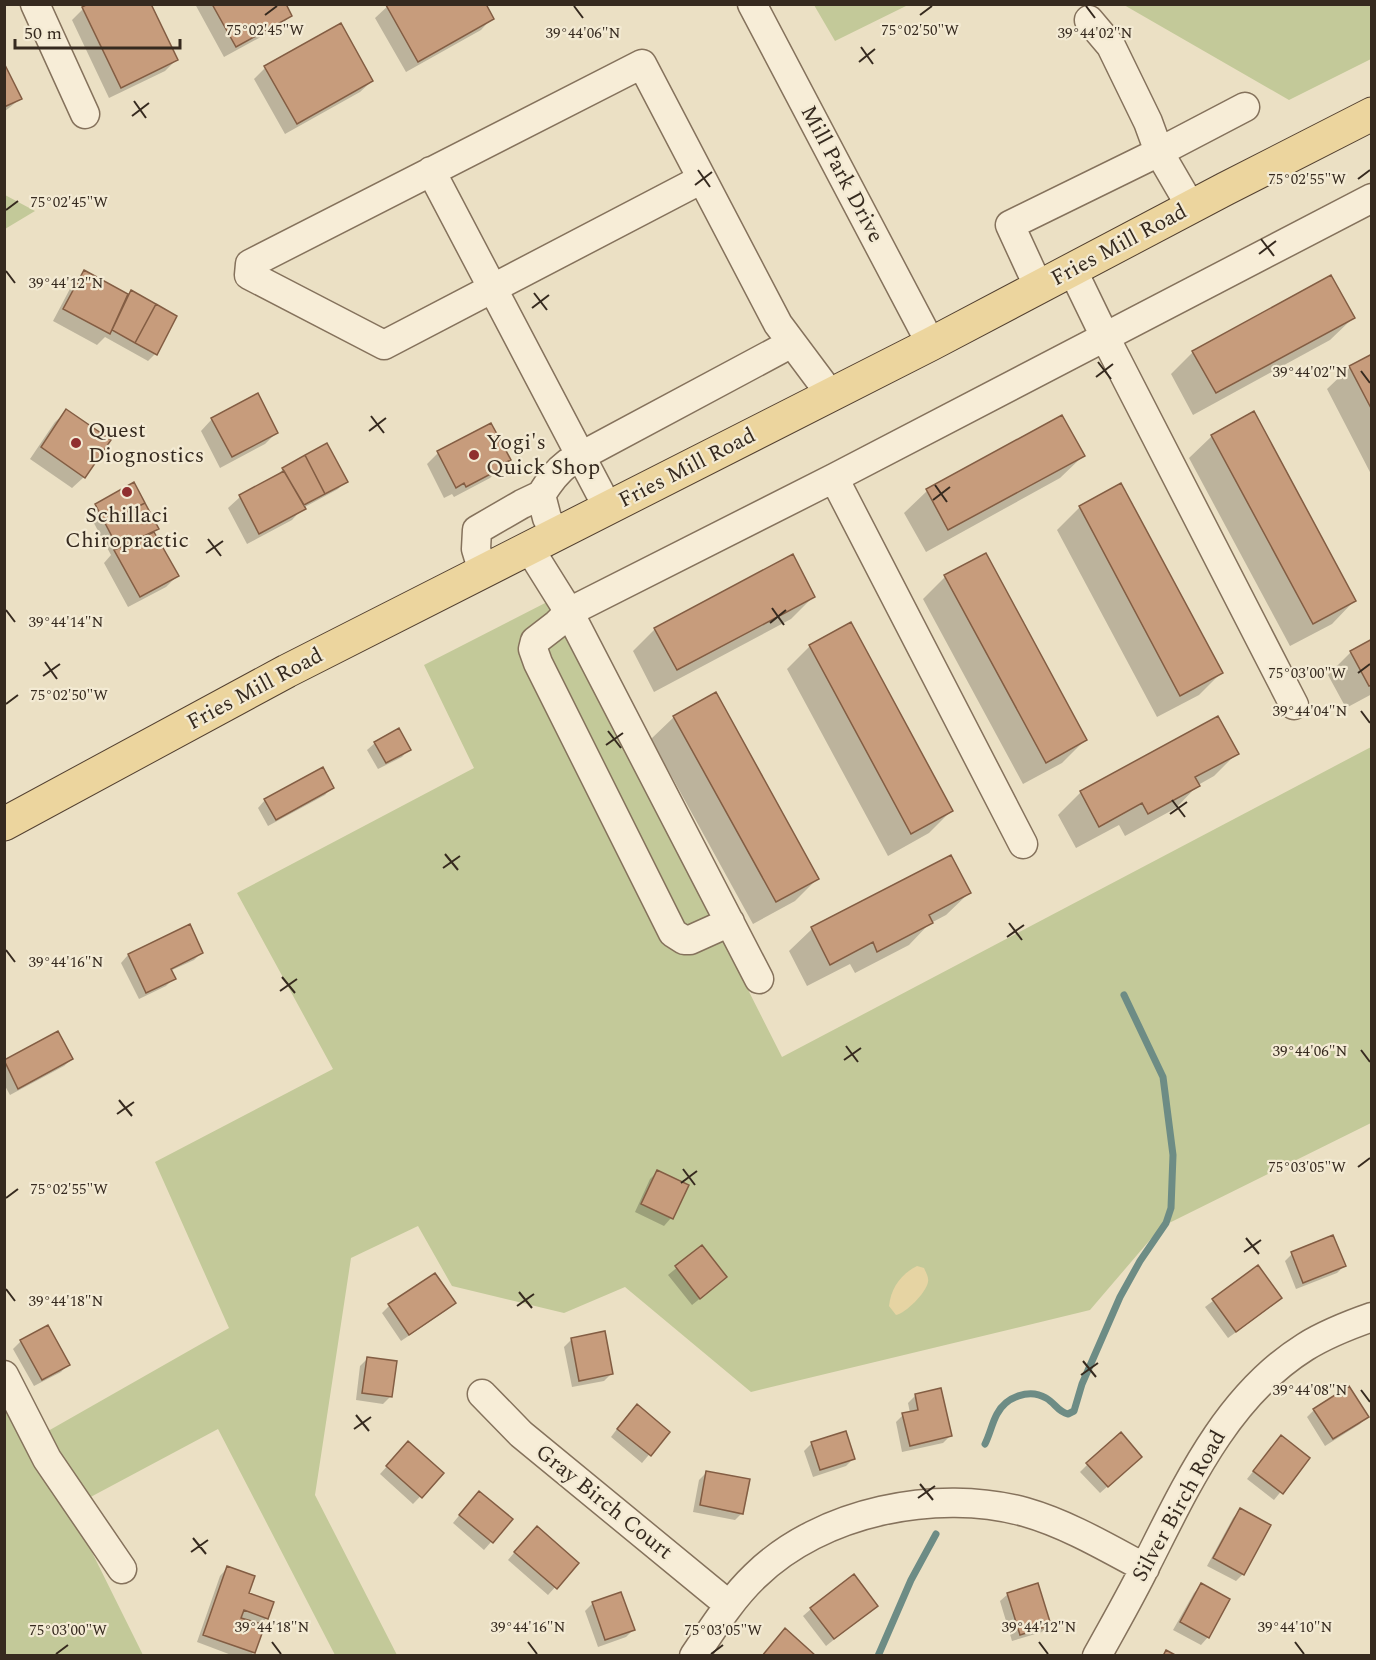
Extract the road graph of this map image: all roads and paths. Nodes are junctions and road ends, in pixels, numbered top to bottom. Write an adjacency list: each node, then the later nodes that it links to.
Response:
1 (35, 4): 5 (street)
2 (752, 4): 17 (street, Mill Park Drive)
3 (1089, 21): 7 (street)
4 (1245, 107): 7 (street)
5 (85, 114)
6 (1371, 114): 11 (main road, Fries Mill Road)
7 (1159, 152): 11 (street); 14 (street)
8 (431, 171): 9 (street); 13 (street); 13 (street)
9 (702, 179): 13 (street); 16 (street)
10 (1371, 198): 15 (street)
11 (1191, 207): 12 (main road, Fries Mill Road)
12 (1073, 271): 14 (main road, Fries Mill Road); 15 (street)
13 (492, 288): 19 (street)
14 (1039, 288): 17 (main road, Fries Mill Road)
15 (1104, 337): 20 (street); 26 (street)
16 (792, 343): 18 (street); 19 (street)
17 (931, 344): 18 (main road, Fries Mill Road)
18 (831, 395): 22 (main road, Fries Mill Road)
19 (581, 456): 21 (street); 22 (street)
20 (834, 478): 25 (street); 28 (street)
21 (542, 495): 23 (street); 24 (street)
22 (608, 508): 23 (main road, Fries Mill Road)
23 (543, 541): 24 (main road, Fries Mill Road); 25 (street)
24 (483, 572): 27 (main road, Fries Mill Road)
25 (569, 612): 29 (street); 29 (street)
26 (1294, 705)
27 (4, 824)
28 (1023, 844)
29 (730, 922): 30 (street)
30 (759, 979)
31 (1371, 1317): 34 (street, Silver Birch Road)
32 (4, 1375): 35 (street)
33 (482, 1394): 36 (street, Gray Birch Court)
34 (1145, 1568): 36 (street); 38 (street, Silver Birch Road)
35 (122, 1569)
36 (729, 1605): 37 (street)
37 (694, 1656)
38 (1096, 1656)

